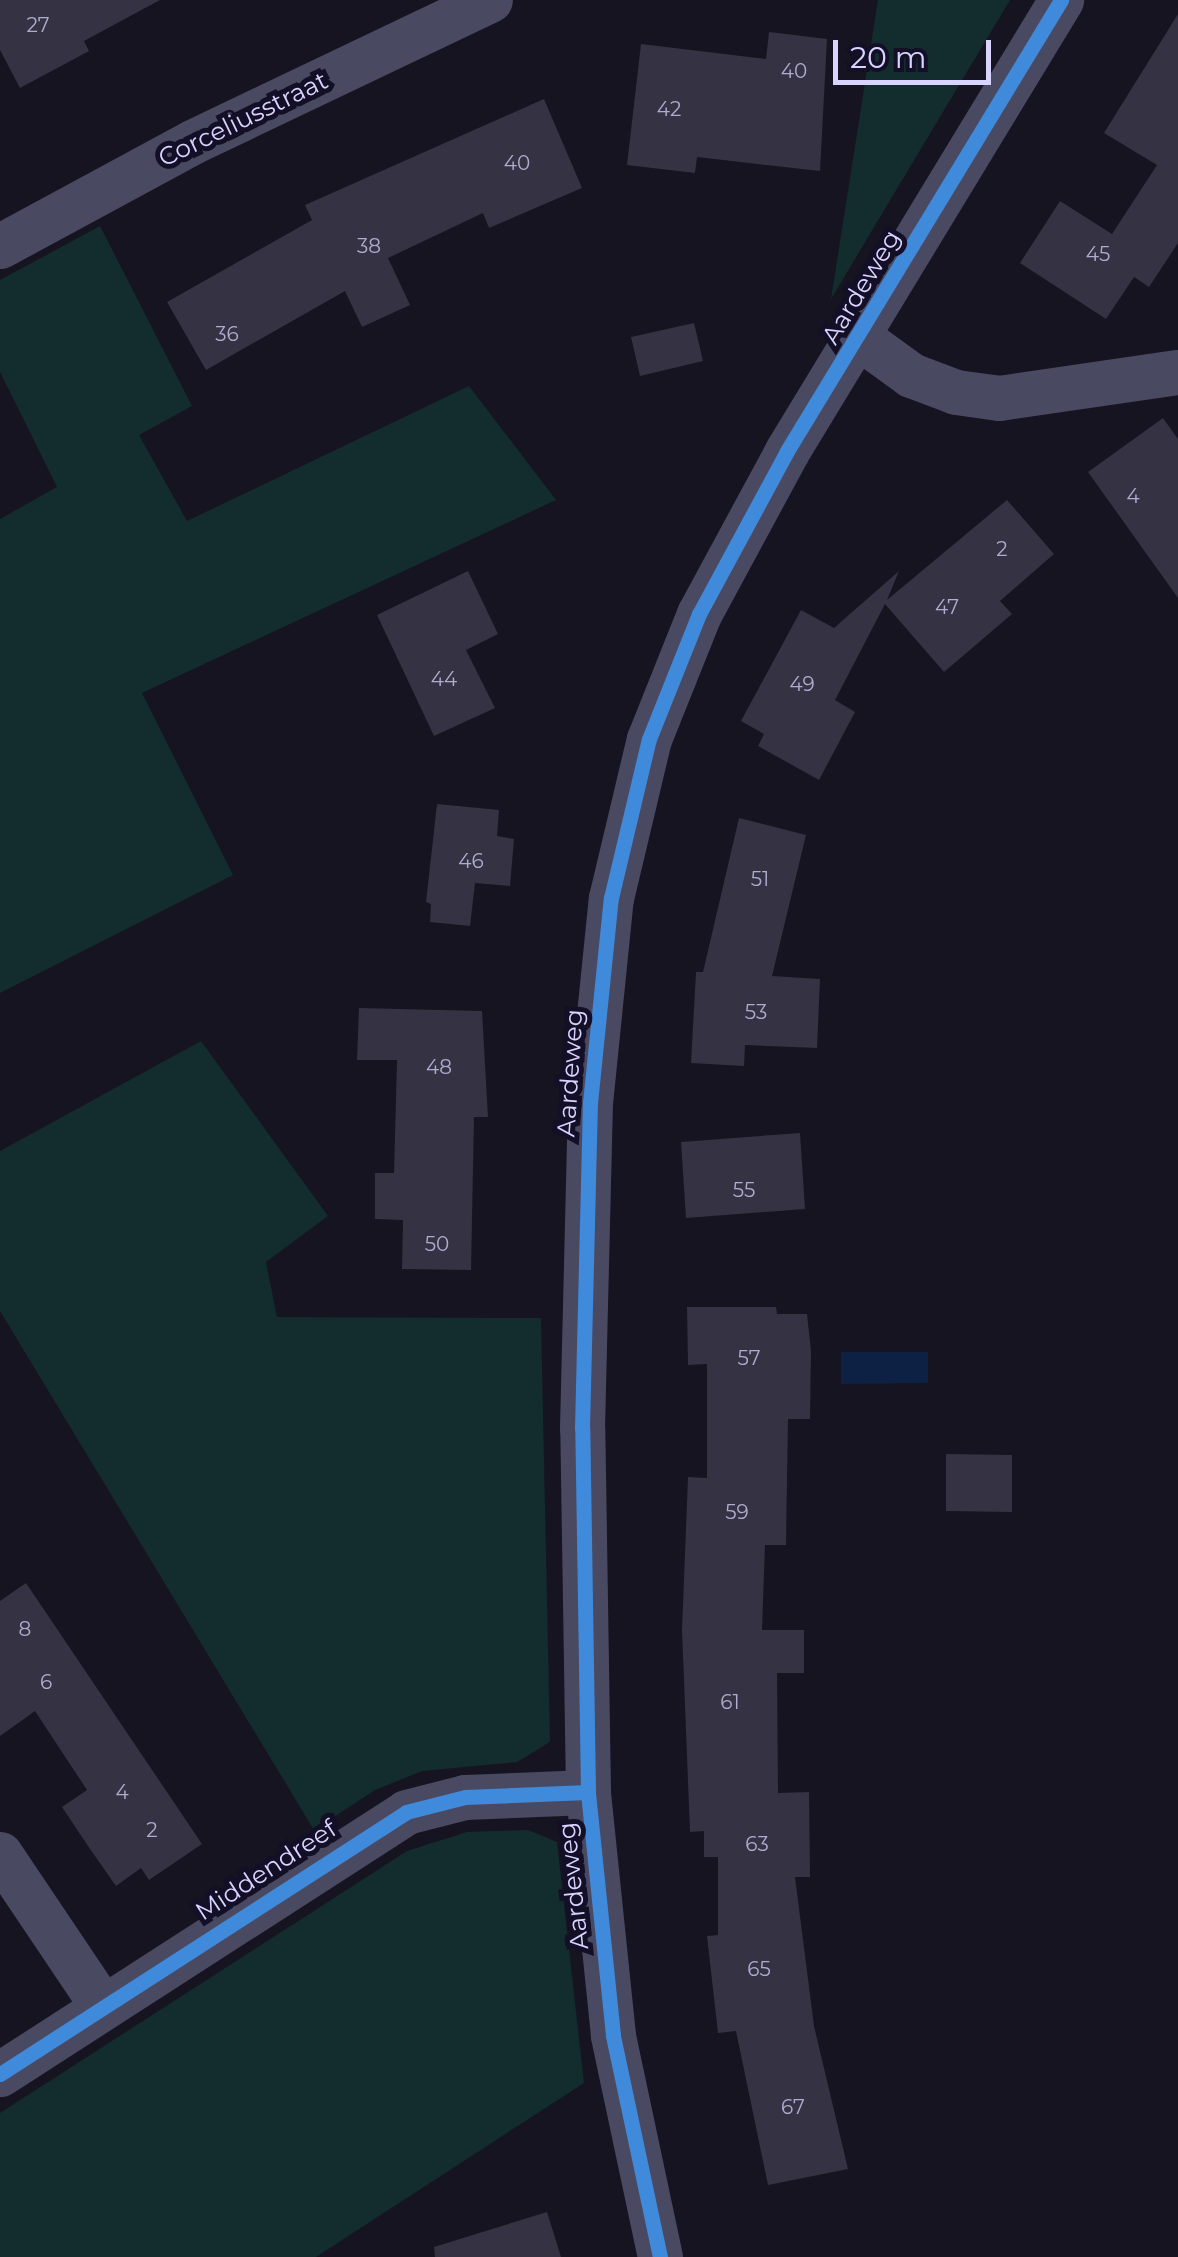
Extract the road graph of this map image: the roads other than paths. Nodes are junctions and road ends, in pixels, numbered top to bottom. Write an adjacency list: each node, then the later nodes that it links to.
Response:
1 (490, 0): 3 (street, Corceliusstraat)
2 (1061, 0): 4 (street, Aardeweg)
3 (0, 246)
4 (860, 338): 5 (street); 6 (street, Aardeweg)
5 (1178, 372)
6 (588, 1792): 8 (street, Middendreef); 10 (street, Aardeweg)
7 (0, 1854): 8 (street)
8 (103, 2007): 9 (street, Middendreef)
9 (0, 2074)
10 (660, 2257)

